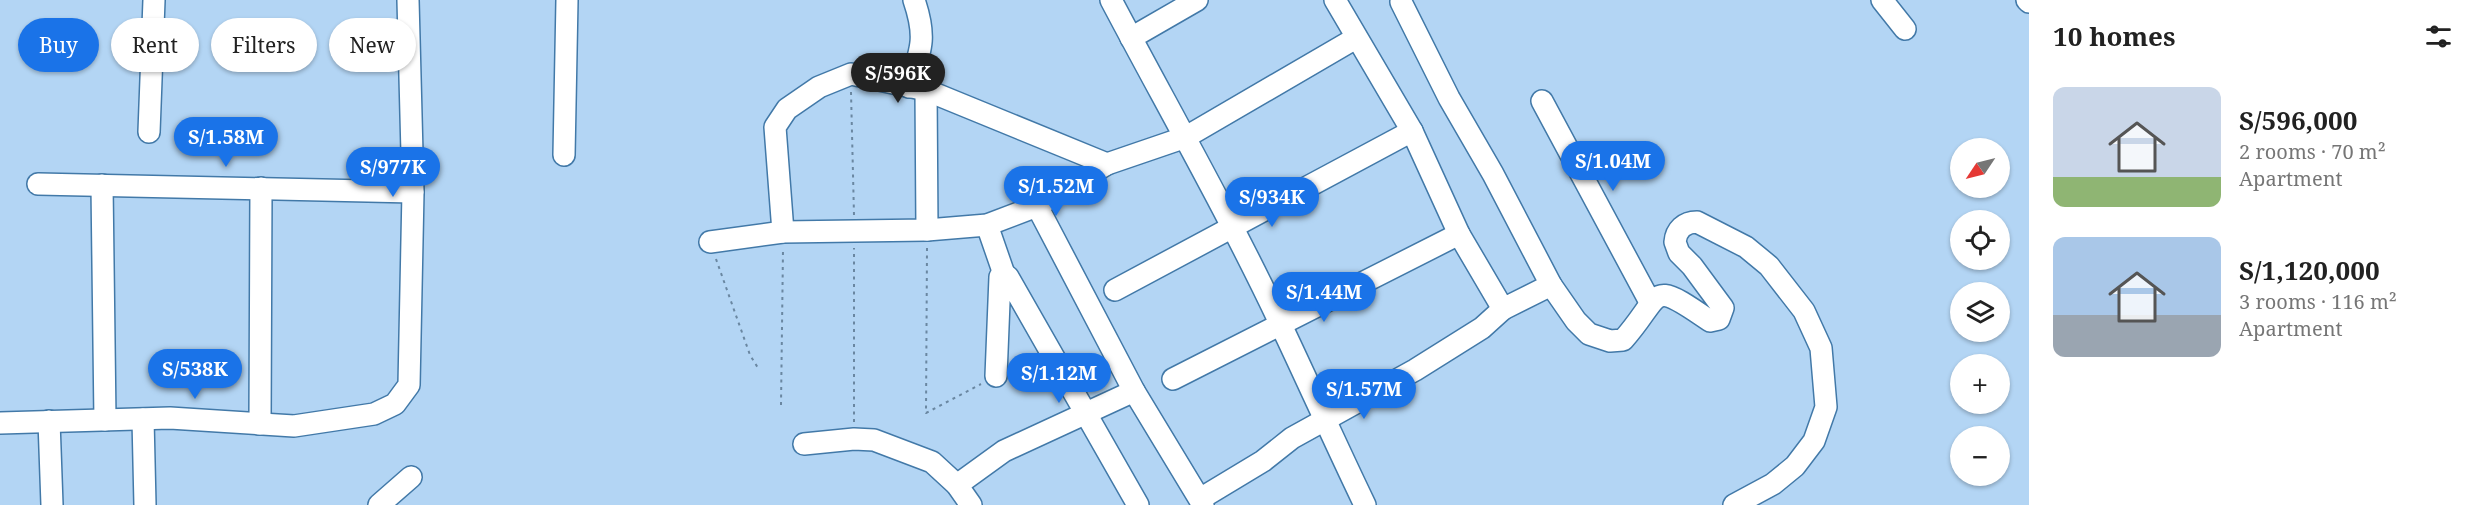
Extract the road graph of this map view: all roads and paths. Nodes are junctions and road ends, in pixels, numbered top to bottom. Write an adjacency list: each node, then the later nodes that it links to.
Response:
1 (154, 0): 17 (street)
2 (408, 0): 24 (street)
3 (567, 0): 19 (street)
4 (914, 0): 14 (street)
5 (1111, 0): 11 (street)
6 (1197, 0): 11 (street)
7 (1335, 0): 12 (street)
8 (1882, 0): 10 (street)
9 (1401, 2): 34 (street)
10 (1905, 29)
11 (1131, 38): 18 (street)
12 (1356, 38): 16 (street); 18 (street)
13 (851, 74): 14 (street); 28 (path); 30 (street)
14 (917, 89): 20 (street); 29 (street)
15 (1542, 101): 36 (street)
16 (1412, 131): 27 (street); 31 (street)
17 (149, 132)
18 (1186, 137): 20 (street); 27 (street)
19 (564, 155)
20 (1107, 165): 25 (street)
21 (38, 183): 22 (street)
22 (102, 185): 23 (street); 46 (street)
23 (261, 189): 24 (street); 50 (street)
24 (413, 192): 50 (street)
25 (1037, 206): 26 (street); 42 (street)
26 (987, 225): 29 (street); 33 (street)
27 (1232, 227): 35 (street); 38 (street)
28 (854, 230): 29 (street); 30 (street); 51 (path)
29 (927, 230): 40 (path)
30 (783, 232): 32 (street); 43 (path)
31 (1459, 234): 37 (street); 38 (street)
32 (710, 242): 39 (path)
33 (1004, 274): 40 (street); 44 (street)
34 (1551, 285): 36 (street); 37 (street)
35 (1115, 290)
36 (1650, 302): 62 (street)
37 (1503, 309): 47 (street)
38 (1280, 323): 41 (street); 47 (street)
39 (758, 368)
40 (996, 376)
41 (1173, 380)
42 (1134, 392): 44 (street); 55 (street)
43 (781, 405)
44 (1087, 414): 54 (street); 60 (street)
45 (143, 419): 46 (street); 50 (street); 57 (street)
46 (105, 420): 48 (street)
47 (1323, 420): 55 (street); 61 (street)
48 (49, 422): 49 (street); 56 (street)
49 (0, 423)
50 (260, 424)
51 (854, 439): 52 (street); 54 (street)
52 (804, 444)
53 (411, 477): 58 (street)
54 (957, 485): 59 (street)
55 (1201, 502)
56 (52, 505)
57 (145, 505)
58 (379, 505)
59 (971, 505)
60 (1138, 505)
61 (1365, 505)
62 (1734, 505)

